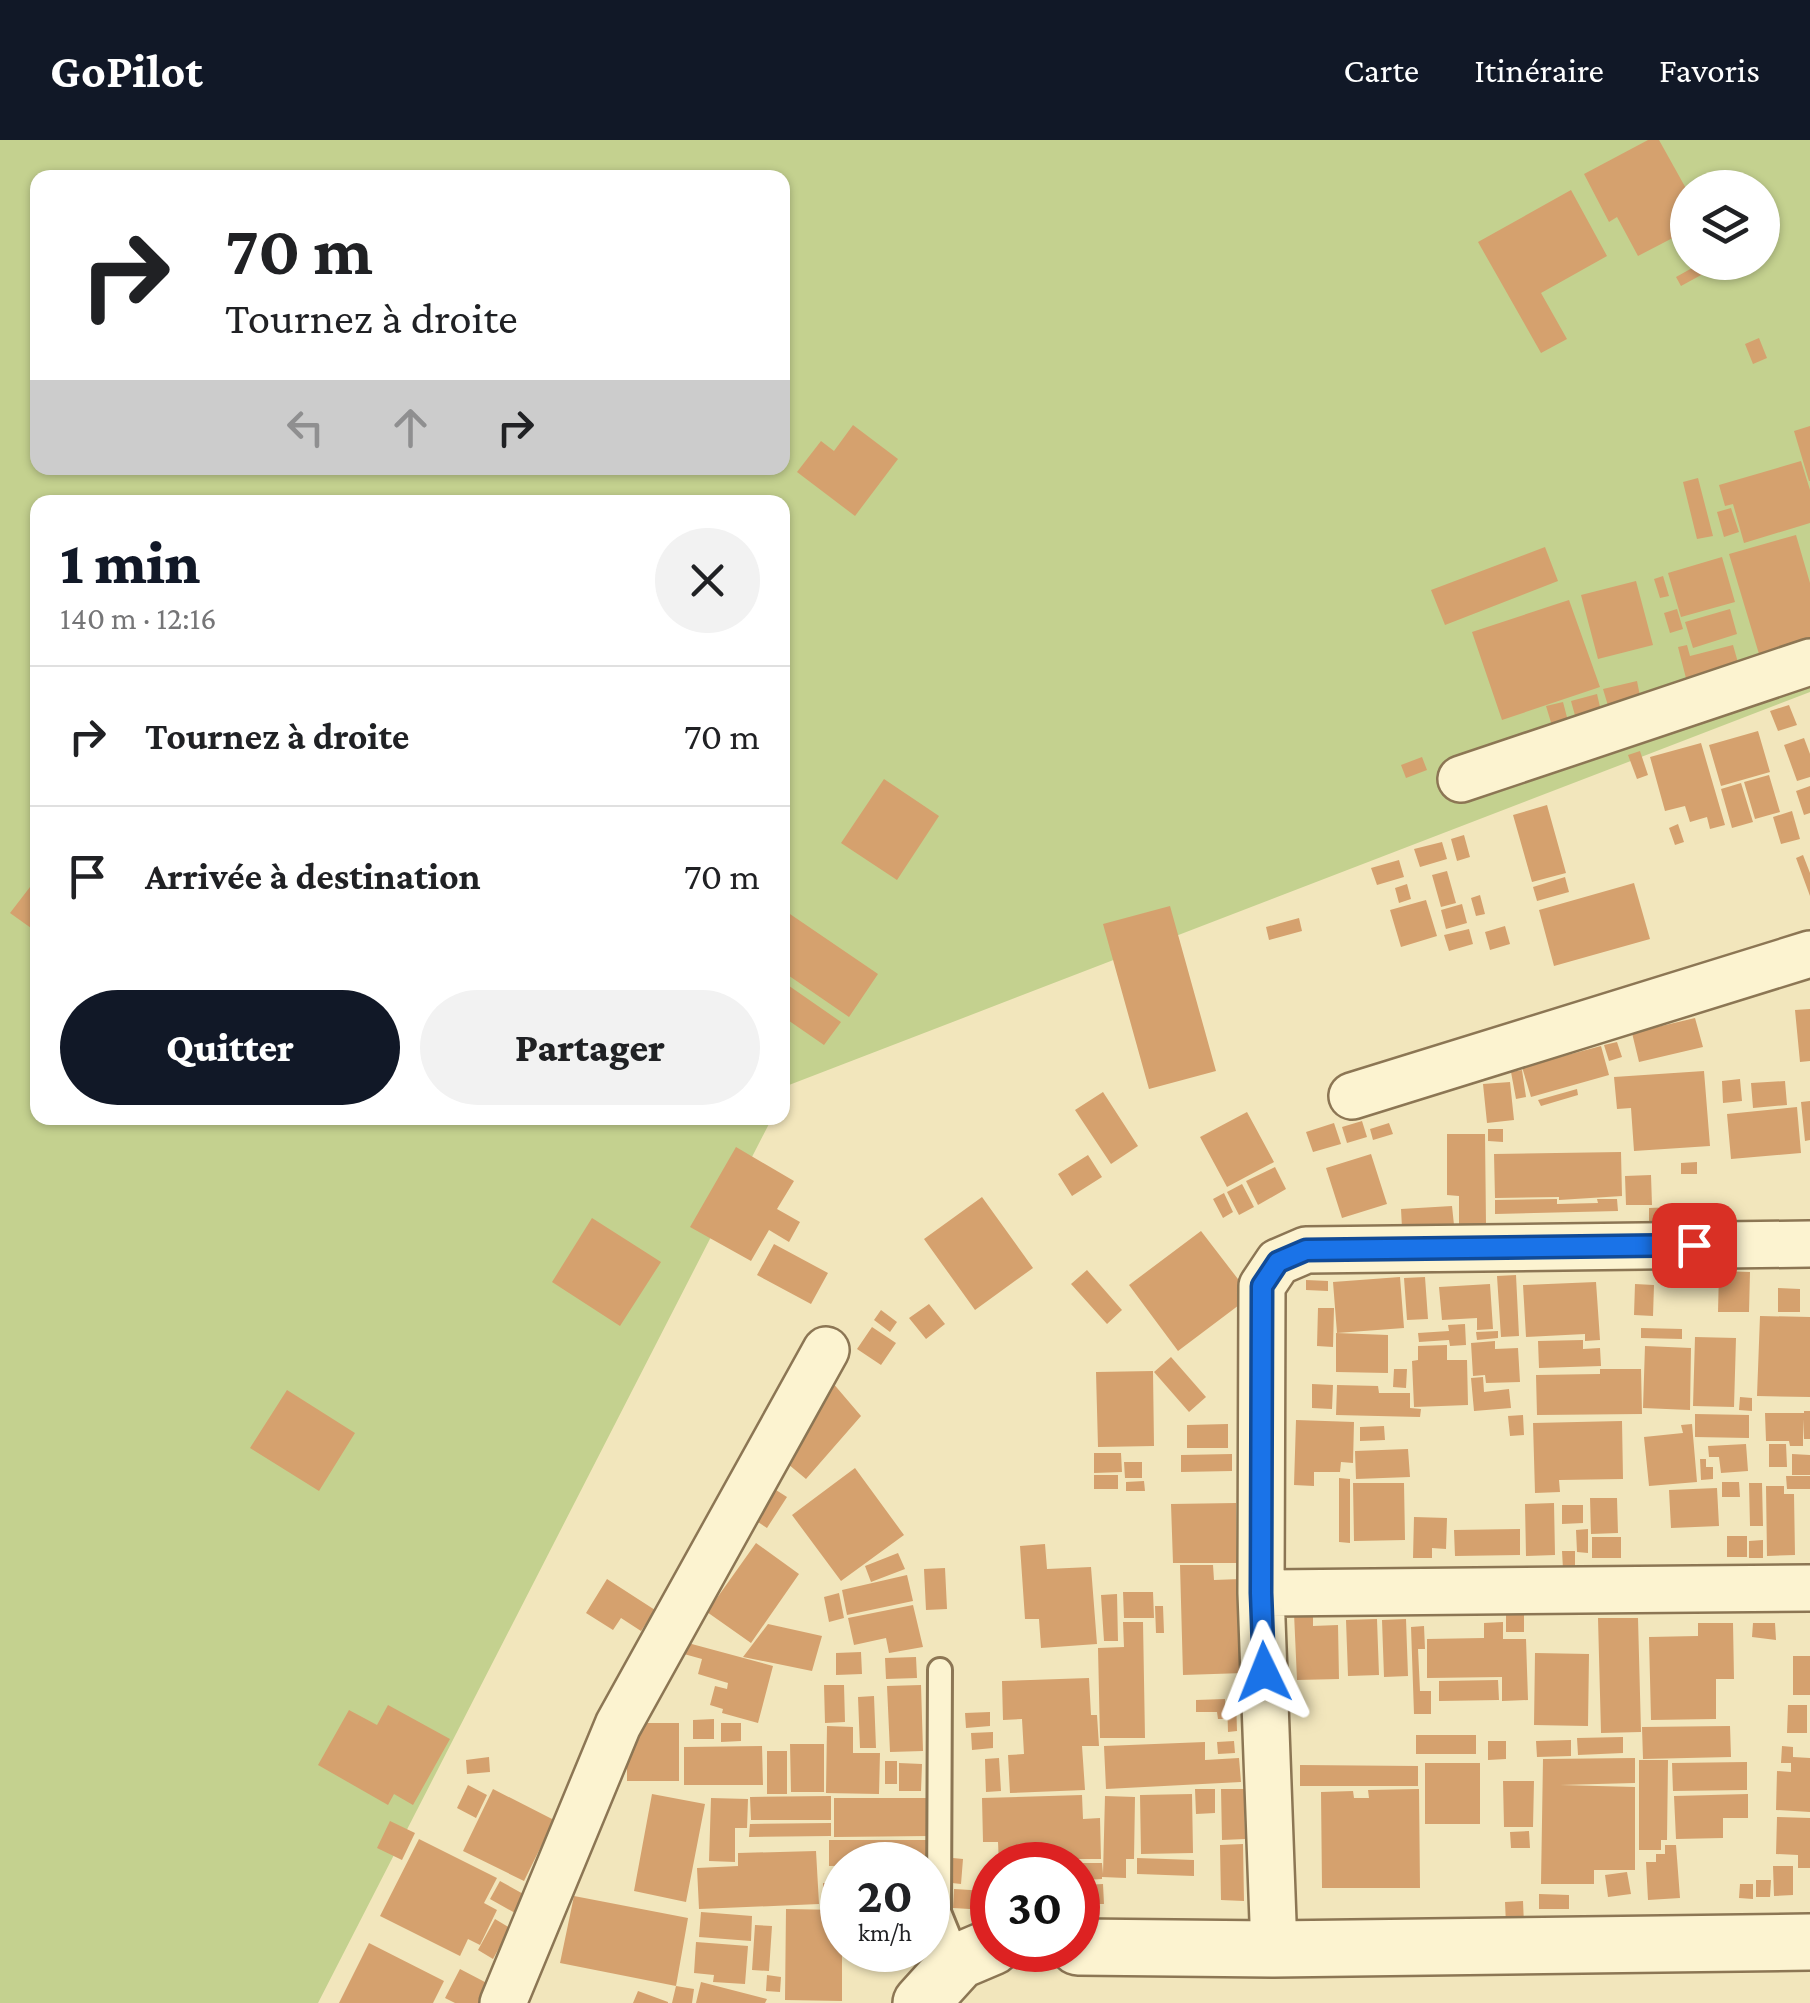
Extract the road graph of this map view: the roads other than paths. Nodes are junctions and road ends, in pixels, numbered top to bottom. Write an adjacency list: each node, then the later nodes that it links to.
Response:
1 (1810, 662): 2 (street)
2 (1461, 778)
3 (1810, 954): 4 (street)
4 (1352, 1096)
5 (1810, 1244): 8 (street)
6 (826, 1350): 15 (street)
7 (1810, 1588): 8 (street)
8 (1261, 1593): 13 (street)
9 (940, 1670): 11 (lane)
10 (1810, 1942): 13 (street)
11 (970, 1947)
12 (1100, 1947): 13 (street)
13 (1274, 1950)
14 (970, 1959): 16 (street)
15 (503, 2003)
16 (921, 2003)

